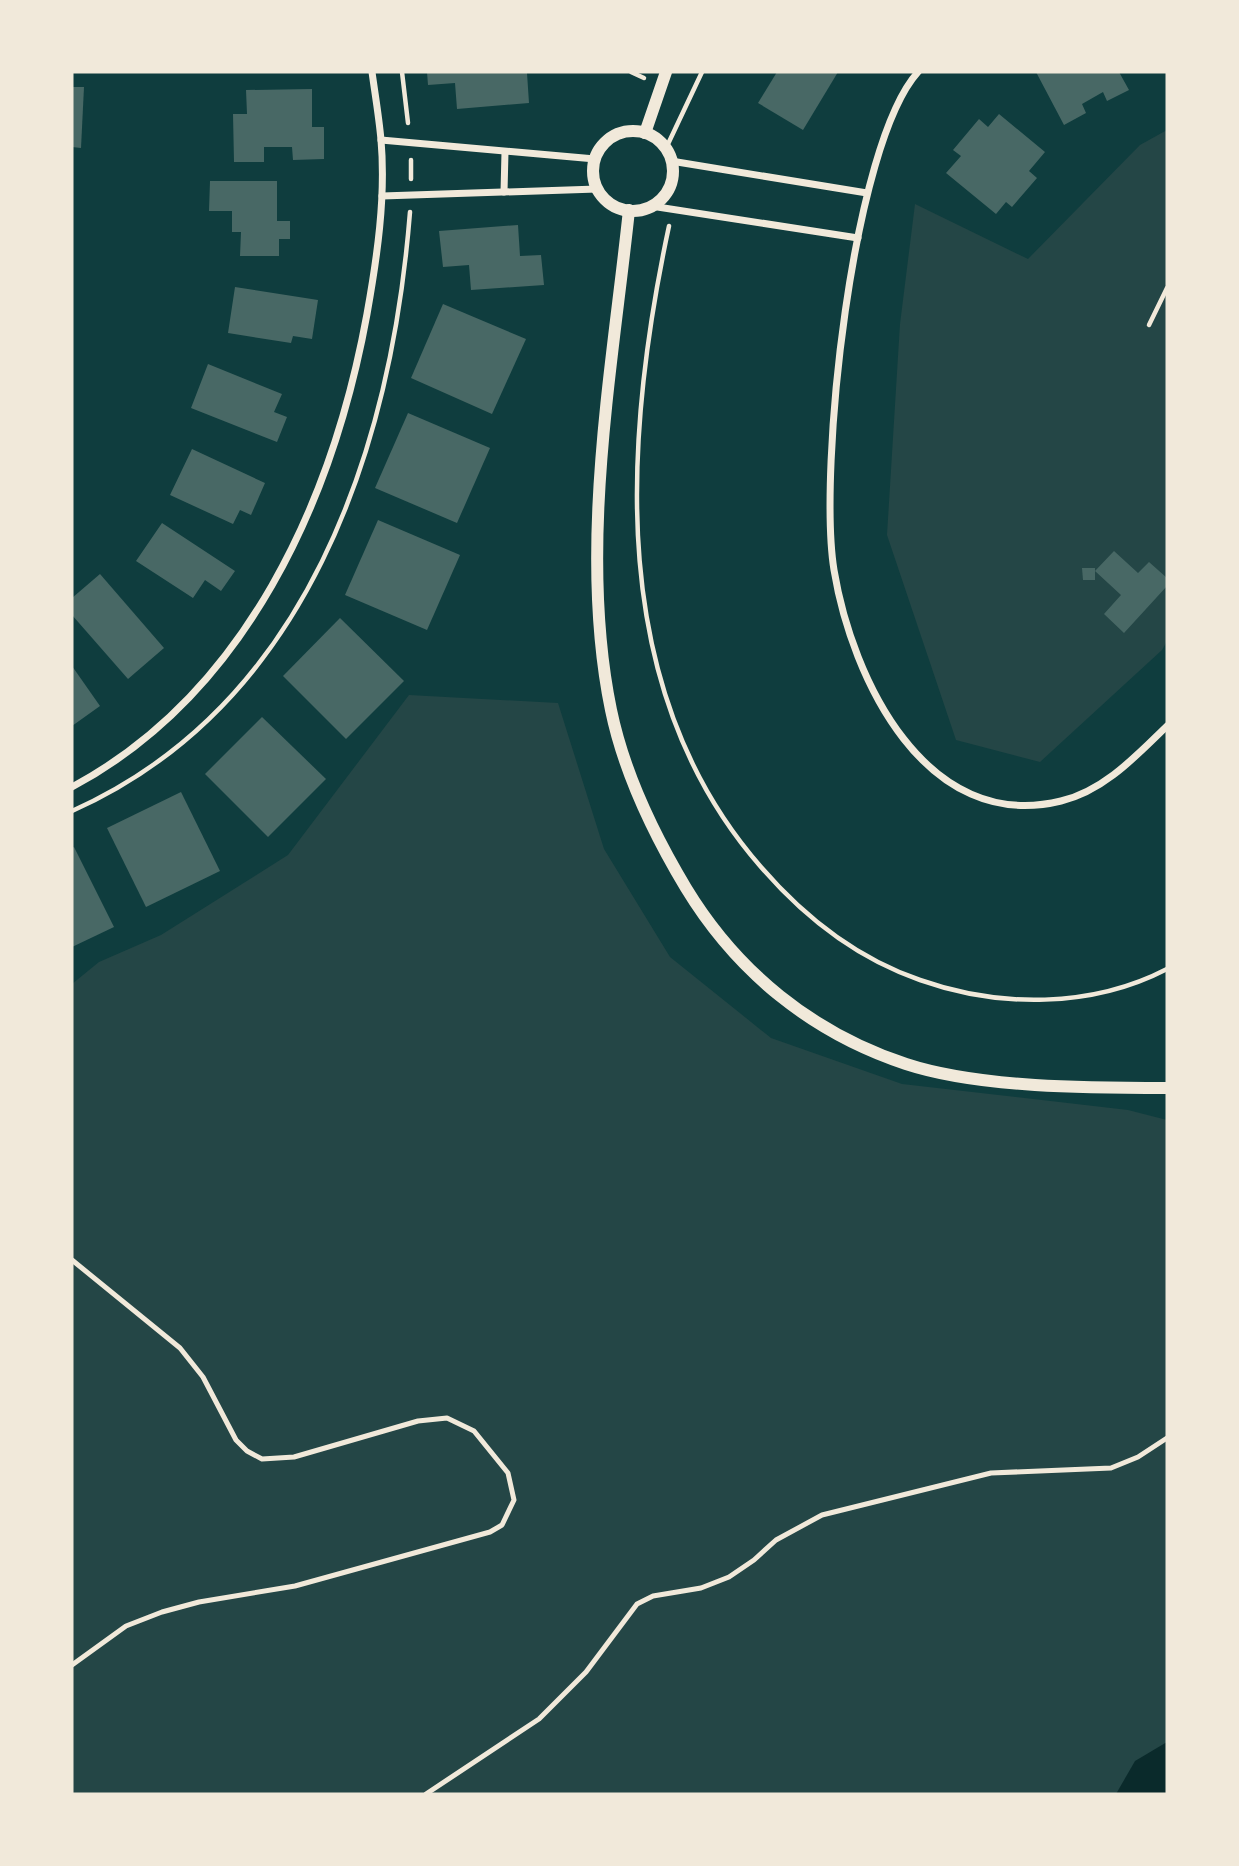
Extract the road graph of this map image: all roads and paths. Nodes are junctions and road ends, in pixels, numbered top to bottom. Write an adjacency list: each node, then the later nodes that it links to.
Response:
1 (372, 72): 6 (street)
2 (666, 72): 5 (street)
3 (702, 72): 8 (path)
4 (918, 72): 12 (street)
5 (645, 133): 8 (street); 9 (street)
6 (381, 141): 7 (street); 13 (street)
7 (505, 152): 9 (street); 11 (street)
8 (669, 155): 12 (street); 14 (street)
9 (595, 159): 10 (street)
10 (597, 189): 11 (street); 16 (street)
11 (504, 192): 13 (street)
12 (867, 193): 17 (street)
13 (382, 196): 21 (street)
14 (651, 206): 15 (street); 16 (street)
15 (673, 209): 17 (street); 22 (path)
16 (629, 210): 23 (street)
17 (858, 238): 20 (street)
18 (1167, 288): 19 (path)
19 (1149, 325)
20 (1167, 726)
21 (72, 787)
22 (1167, 969)
23 (1167, 1088)
24 (72, 1260): 26 (lane)
25 (1167, 1437): 27 (lane)
26 (72, 1665)
27 (426, 1794)

